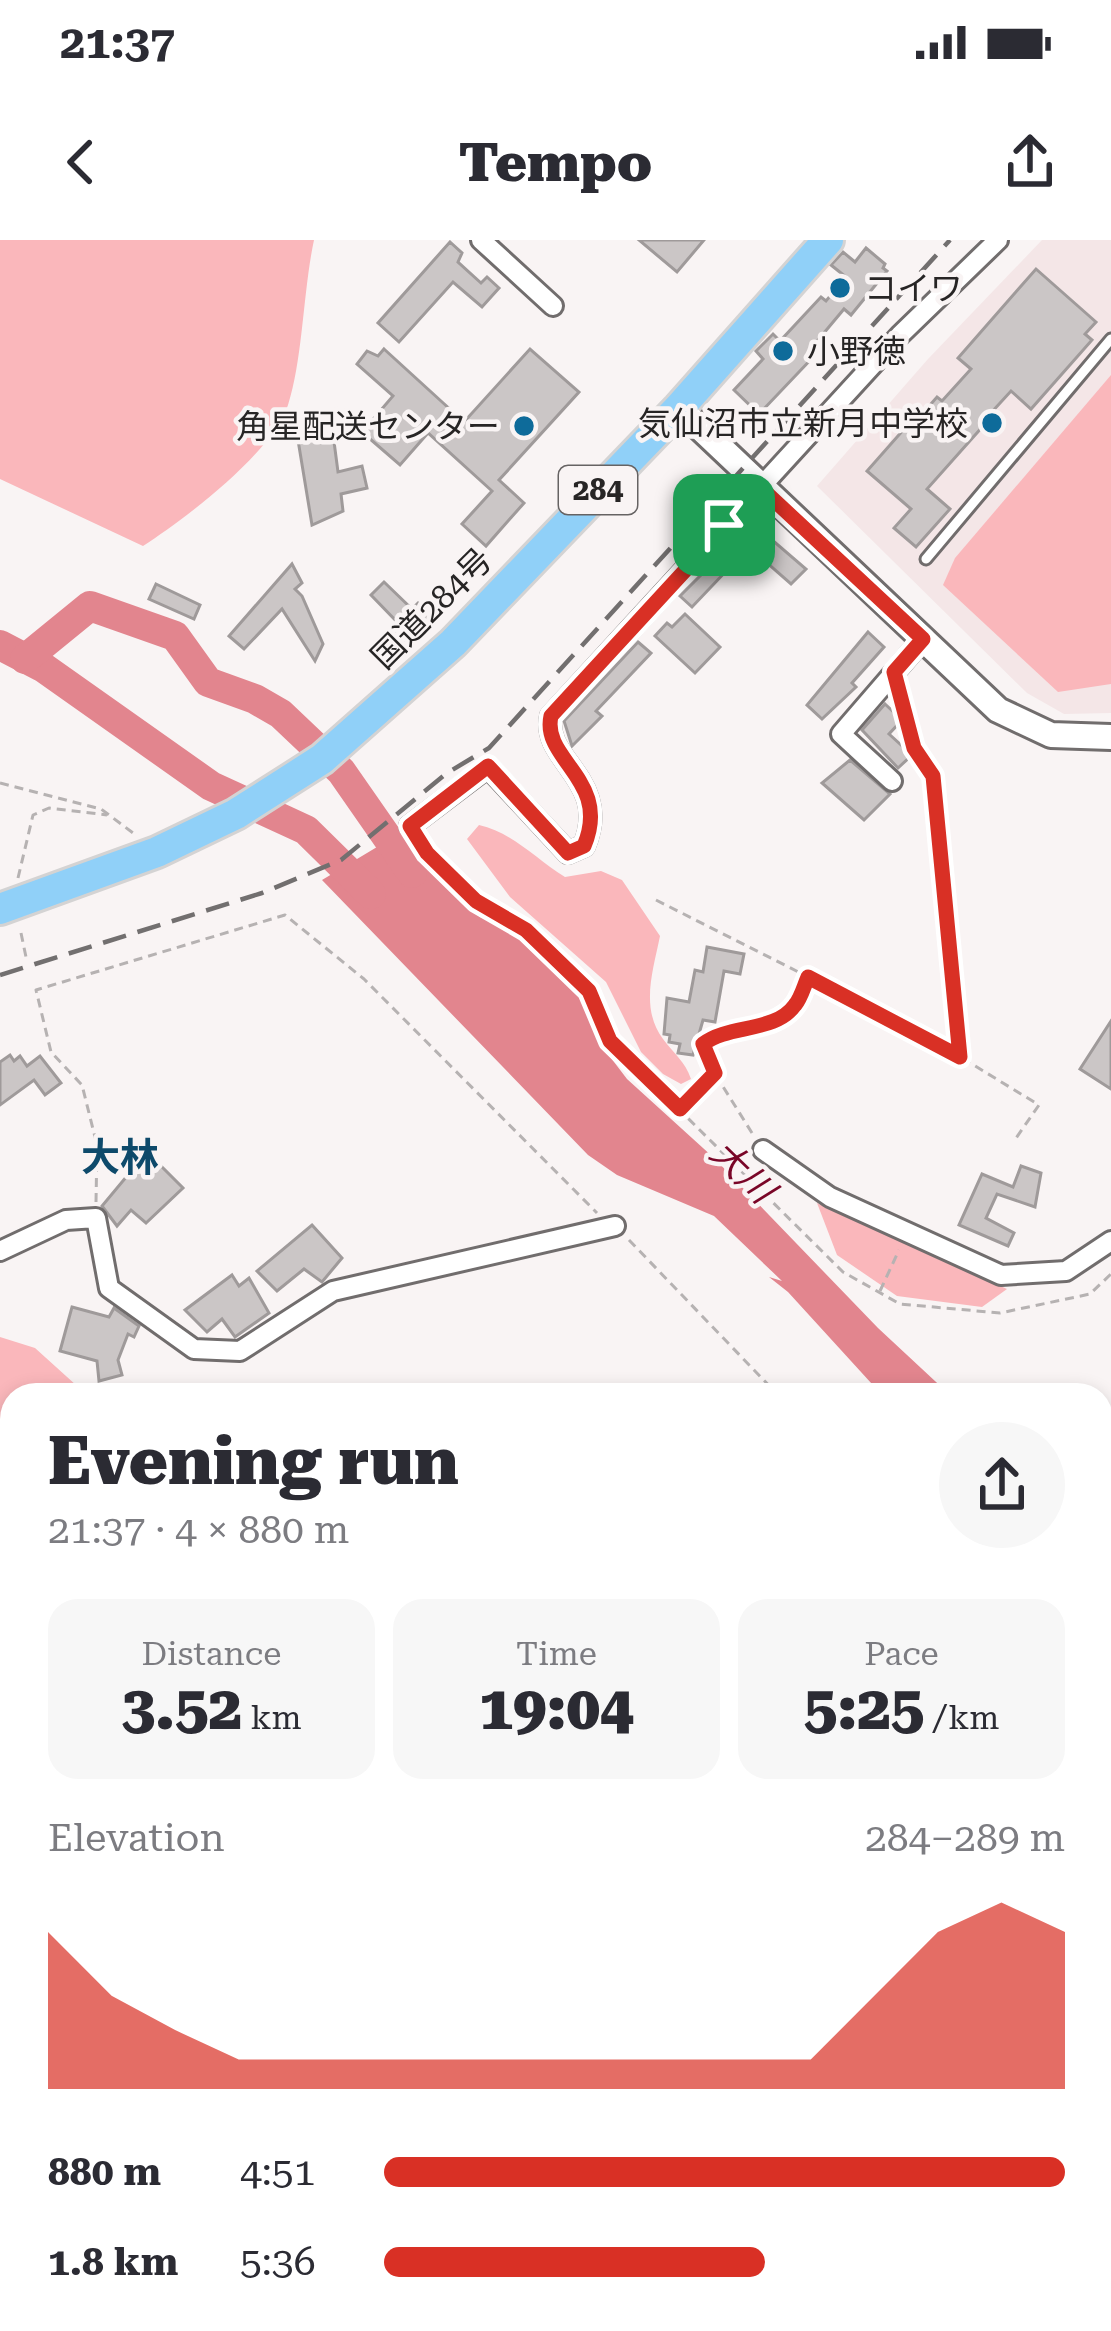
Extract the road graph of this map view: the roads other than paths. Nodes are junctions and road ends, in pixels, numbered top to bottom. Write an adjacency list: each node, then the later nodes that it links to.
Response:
1 (482, 240): 4 (street)
2 (828, 240): 6 (highway, 国道284号 / 284)
3 (998, 240): 7 (street)
4 (553, 306)
5 (1111, 339): 8 (lane)
6 (679, 408): 7 (street); 13 (highway, 国道284号 / 284)
7 (761, 488): 9 (street); 12 (street)
8 (926, 559)
9 (923, 639): 10 (street); 11 (street)
10 (1111, 736)
11 (892, 781)
12 (410, 826)
13 (0, 909)
14 (763, 1150): 16 (street)
15 (613, 1227): 17 (street)
16 (1111, 1241)
17 (0, 1252)

